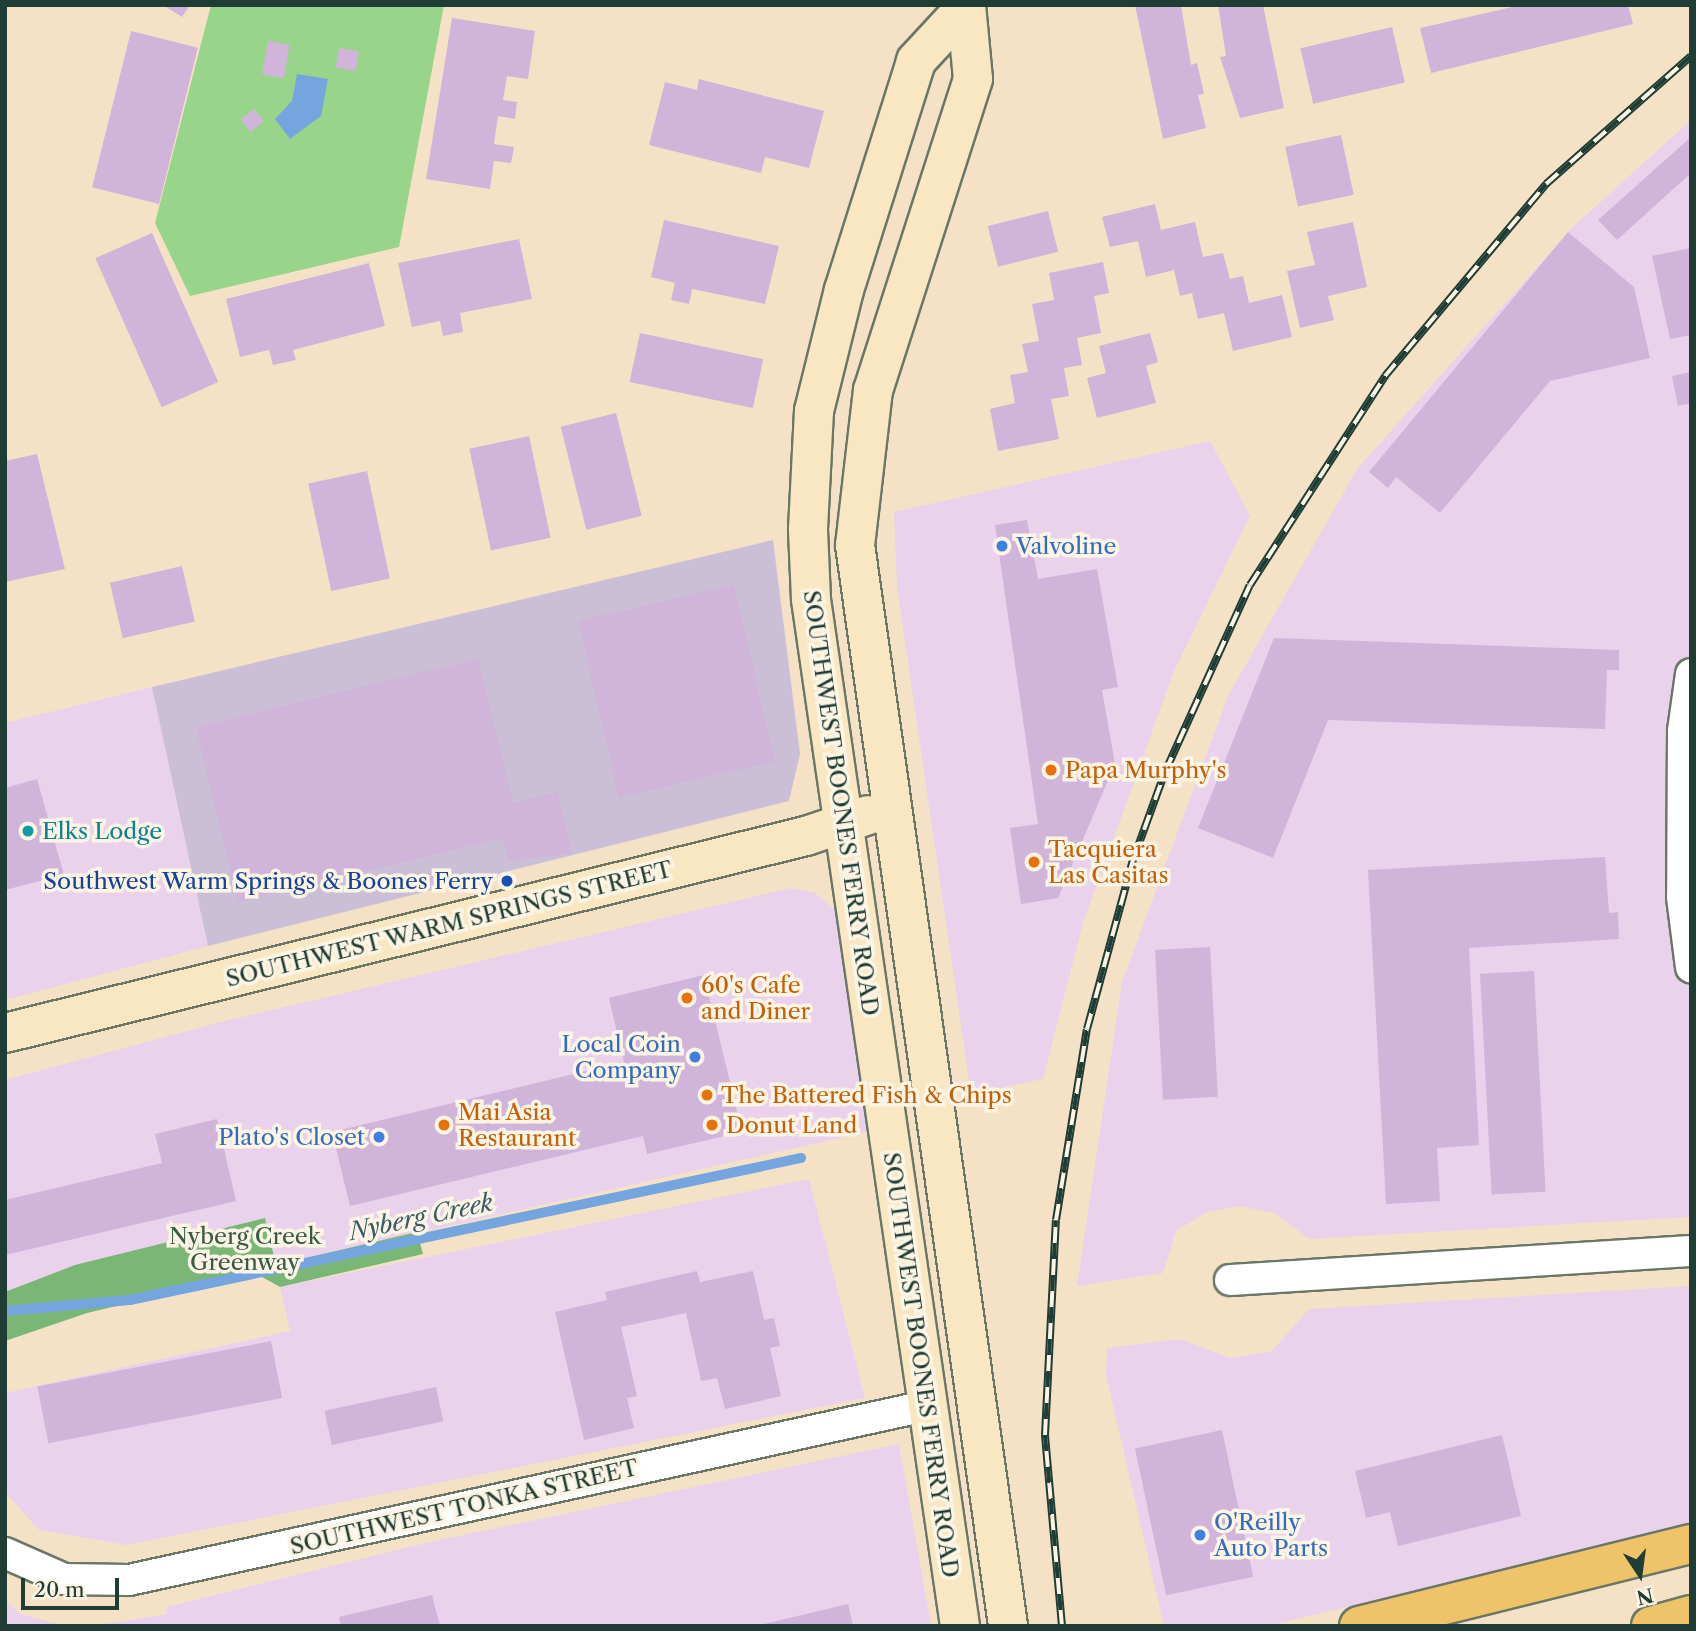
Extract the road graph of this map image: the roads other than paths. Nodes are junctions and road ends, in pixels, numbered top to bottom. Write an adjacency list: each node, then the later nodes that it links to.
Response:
1 (960, 6): 3 (main road, SOUTHWEST BOONES FERRY ROAD); 4 (main road, SOUTHWEST BOONES FERRY ROAD)
2 (1691, 674): 5 (street)
3 (891, 807): 4 (main road, SOUTHWEST WARM SPRINGS STREET); 14 (main road, SOUTHWEST BOONES FERRY ROAD)
4 (846, 822): 6 (main road, SOUTHWEST WARM SPRINGS STREET); 9 (main road, SOUTHWEST BOONES FERRY ROAD)
5 (1691, 967)
6 (5, 1033)
7 (1691, 1251): 8 (street)
8 (1230, 1280)
9 (926, 1406): 11 (street, SOUTHWEST TONKA STREET); 13 (main road, SOUTHWEST BOONES FERRY ROAD)
10 (1691, 1544): 15 (highway)
11 (5, 1553)
12 (1691, 1615): 16 (highway)
13 (960, 1626)
14 (1008, 1626)
15 (1359, 1626)
16 (1651, 1626)

